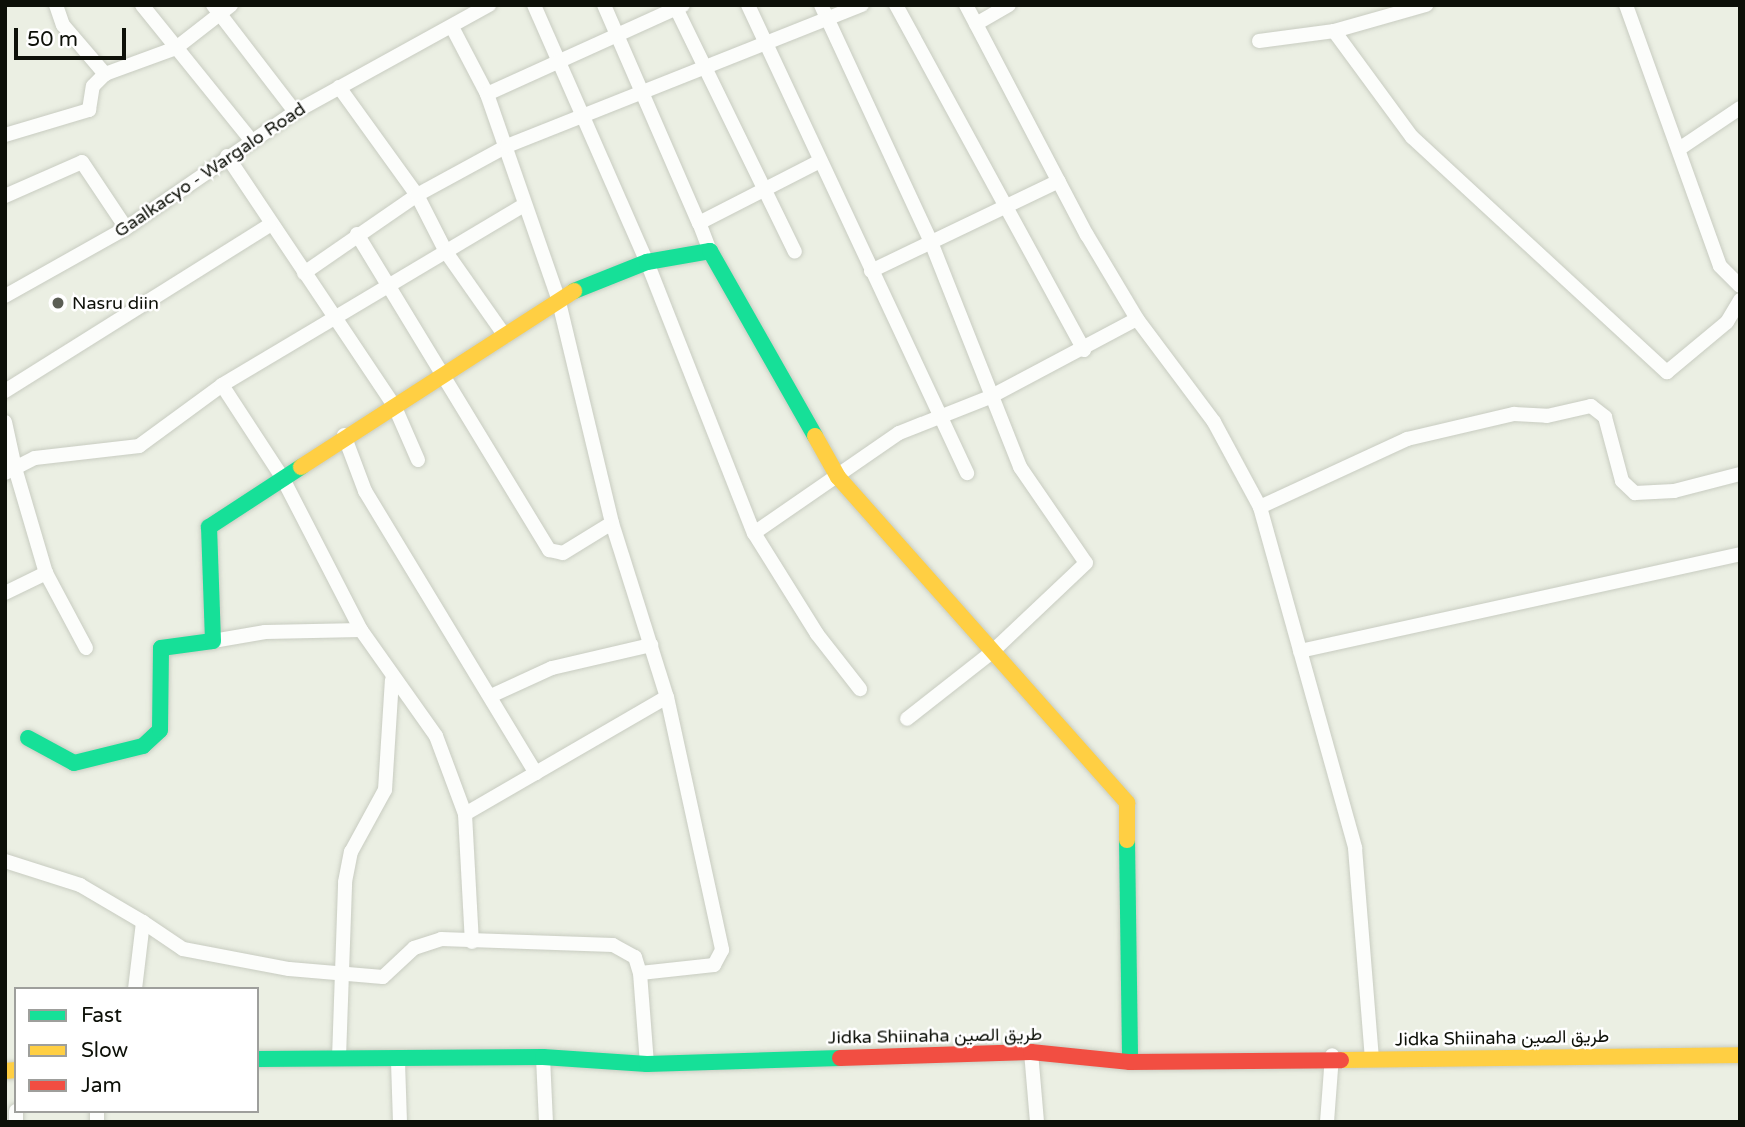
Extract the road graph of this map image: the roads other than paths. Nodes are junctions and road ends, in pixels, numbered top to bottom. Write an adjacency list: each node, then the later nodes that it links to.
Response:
1 (56, 5): 26 (street)
2 (142, 5): 23 (street)
3 (489, 5): 15 (street, Gaalkacyo - Wargalo Road)
4 (534, 5): 24 (street)
5 (604, 5): 20 (street)
6 (748, 5): 22 (street)
7 (862, 5): 16 (street)
8 (896, 5): 44 (street)
9 (966, 5): 17 (street)
10 (1009, 5): 17 (street)
11 (1426, 5): 19 (street)
12 (1626, 5): 36 (street)
13 (679, 7): 20 (street); 25 (street)
14 (222, 8): 23 (street); 31 (street)
15 (469, 11): 18 (street, Gaalkacyo - Wargalo Road)
16 (824, 12): 22 (street); 49 (street)
17 (976, 24): 39 (street)
18 (452, 27): 27 (street, Gaalkacyo - Wargalo Road); 28 (street)
19 (1334, 31): 21 (street); 60 (street)
20 (619, 32): 24 (street); 29 (street)
21 (1259, 41)
22 (765, 43): 25 (street); 38 (street)
23 (176, 48): 26 (street); 34 (street)
24 (557, 58): 28 (street); 32 (street)
25 (700, 69): 29 (street); 40 (street)
26 (105, 74): 33 (street)
27 (339, 87): 31 (street, Gaalkacyo - Wargalo Road); 41 (street)
28 (487, 94): 35 (street)
29 (644, 94): 32 (street); 45 (street)
30 (1740, 108): 36 (street)
31 (295, 111): 34 (street, Gaalkacyo - Wargalo Road)
32 (585, 117): 35 (street); 53 (street)
33 (5, 135)
34 (251, 140): 37 (street, Gaalkacyo - Wargalo Road)
35 (507, 146): 41 (street); 43 (street)
36 (1679, 149): 56 (street)
37 (227, 156): 46 (street); 47 (street, Gaalkacyo - Wargalo Road)
38 (820, 161): 40 (street); 54 (street)
39 (1059, 181): 44 (street); 62 (street)
40 (761, 187): 45 (street); 52 (street)
41 (417, 195): 48 (street); 51 (street)
42 (5, 196): 47 (street)
43 (524, 205): 51 (street); 59 (street)
44 (1002, 207): 49 (street); 64 (street)
45 (699, 223): 50 (street)
46 (270, 225): 55 (street); 67 (street)
47 (126, 228): 58 (street, Gaalkacyo - Wargalo Road)
48 (357, 234): 55 (street); 57 (street)
49 (931, 242): 54 (street); 68 (street)
50 (710, 251): 53 (street); 78 (street)
51 (446, 252): 57 (street); 63 (street)
52 (796, 252)
53 (647, 262): 59 (street); 81 (street)
54 (871, 271): 70 (street)
55 (304, 272): 61 (street)
56 (1740, 286)
57 (391, 288): 61 (street); 65 (street)
58 (5, 296)
59 (558, 298): 63 (street); 80 (street)
60 (1740, 300)
61 (338, 317): 66 (street); 69 (street)
62 (1137, 319): 64 (street); 79 (street)
63 (505, 336): 65 (street)
64 (1084, 350): 68 (street)
65 (446, 371): 69 (street); 80 (street)
66 (222, 385): 74 (street); 77 (street)
67 (5, 391)
68 (990, 397): 70 (street); 90 (street)
69 (394, 405): 72 (street); 73 (street)
70 (937, 420): 75 (street); 78 (street)
71 (5, 422): 74 (street)
72 (344, 435): 77 (street); 93 (street)
73 (418, 460)
74 (10, 471): 83 (street)
75 (967, 473)
76 (1740, 474): 79 (street)
77 (282, 477): 85 (street); 86 (street)
78 (838, 477): 81 (street); 90 (street)
79 (1260, 507): 89 (street)
80 (612, 523): 87 (street)
81 (754, 533): 92 (street)
82 (1740, 554): 89 (street)
83 (46, 573): 84 (street); 88 (street)
84 (5, 593)
85 (361, 630): 86 (street); 91 (street)
86 (213, 641): 96 (street)
87 (651, 645): 93 (street); 94 (street)
88 (86, 648)
89 (1300, 651): 111 (street)
90 (992, 652): 95 (street); 113 (street)
91 (392, 680): 98 (street); 103 (street)
92 (860, 689)
93 (493, 695): 97 (street)
94 (667, 697): 97 (street); 102 (street)
95 (907, 719)
96 (28, 738)
97 (536, 773): 98 (street)
98 (465, 814): 101 (street)
99 (5, 861): 100 (street)
100 (143, 922): 103 (street); 104 (street)
101 (472, 942): 102 (street); 103 (street)
102 (640, 973): 114 (street)
103 (344, 974): 109 (street)
104 (135, 987)
105 (1031, 1052): 113 (street, Jidka Shiinaha طريق الصين); 114 (street, Jidka Shiinaha طريق الصين); 117 (street)
106 (1332, 1055): 111 (street, Jidka Shiinaha طريق الصين); 113 (street, Jidka Shiinaha طريق الصين); 118 (street)
107 (1740, 1055): 111 (street, Jidka Shiinaha طريق الصين)
108 (543, 1057): 112 (street, Jidka Shiinaha طريق الصين); 114 (street, Jidka Shiinaha طريق الصين); 116 (street)
109 (340, 1058): 110 (street, Jidka Shiinaha طريق الصين); 112 (street, Jidka Shiinaha طريق الصين)
110 (259, 1059)
111 (1372, 1059)
112 (398, 1062): 115 (street)
113 (1130, 1062)
114 (647, 1064)
115 (400, 1122)
116 (546, 1122)
117 (1037, 1122)
118 (1326, 1122)

